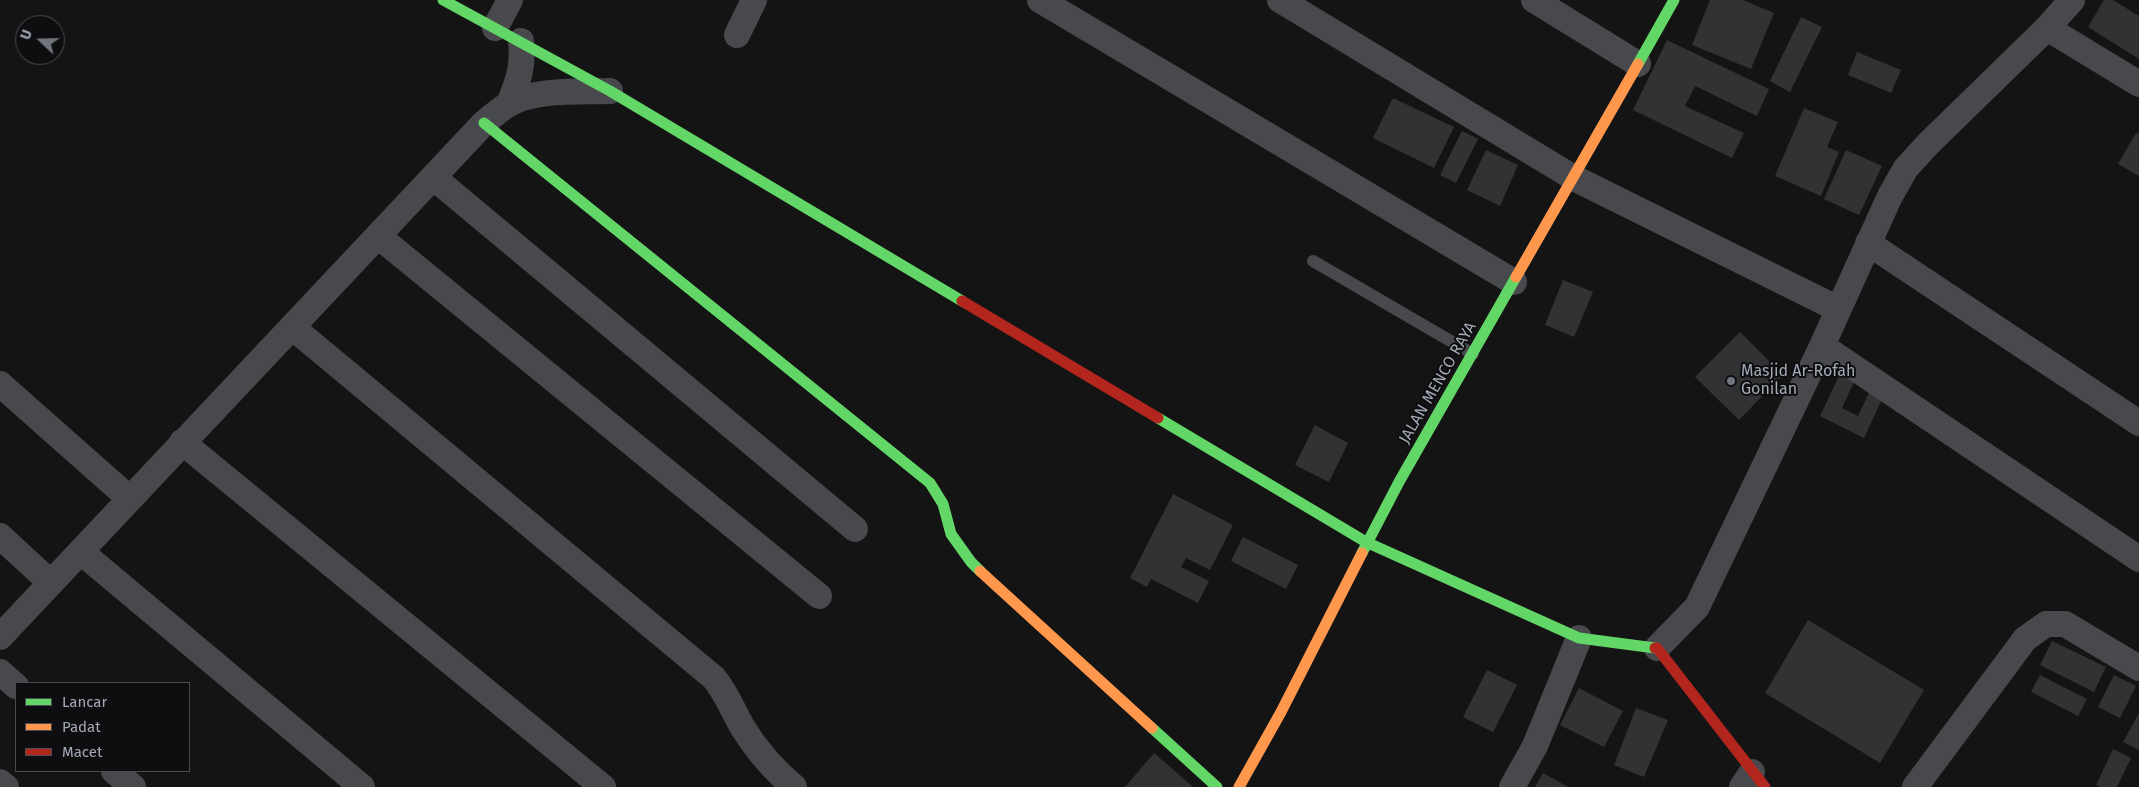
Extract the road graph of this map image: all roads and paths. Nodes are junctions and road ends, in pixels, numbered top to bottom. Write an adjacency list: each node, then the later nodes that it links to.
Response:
1 (443, 0): 9 (street)
2 (510, 0): 9 (street)
3 (754, 0): 11 (street)
4 (1040, 0): 23 (street)
5 (1280, 0): 19 (street)
6 (1534, 0): 13 (street)
7 (1674, 0): 13 (street, JALAN MENCO RAYA)
8 (2072, 0): 10 (street)
9 (495, 28): 12 (street)
10 (2047, 28): 14 (street); 21 (street)
11 (738, 35)
12 (521, 42): 15 (street); 16 (street)
13 (1638, 64): 19 (street, JALAN MENCO RAYA)
14 (2139, 84)
15 (610, 91): 16 (street); 34 (street)
16 (509, 104): 17 (street)
17 (484, 123): 18 (street); 53 (street)
18 (433, 177): 20 (street); 32 (street)
19 (1574, 178): 23 (street, JALAN MENCO RAYA); 24 (street)
20 (378, 236): 25 (street); 38 (street)
21 (1868, 244): 24 (street); 29 (street)
22 (1313, 261): 27 (lane)
23 (1514, 282): 27 (street, JALAN MENCO RAYA)
24 (1838, 308): 26 (street)
25 (292, 327): 30 (street); 52 (street)
26 (1822, 346): 36 (street); 41 (street)
27 (1473, 354): 34 (street, JALAN MENCO RAYA)
28 (0, 384): 31 (street)
29 (2139, 423)
30 (182, 442): 31 (street); 51 (street)
31 (130, 499): 35 (street)
32 (855, 529)
33 (0, 536): 37 (street)
34 (1366, 542): 40 (street); 54 (street, JALAN MENCO RAYA)
35 (81, 552): 37 (street); 50 (street)
36 (2139, 559)
37 (51, 582): 39 (street)
38 (819, 596)
39 (0, 637)
40 (1579, 638): 41 (street); 55 (street)
41 (1657, 648): 47 (street)
42 (2139, 668): 56 (street)
43 (0, 672): 44 (street)
44 (15, 685)
45 (115, 772): 49 (street)
46 (0, 782): 48 (street)
47 (1753, 782)
48 (6, 787)
49 (132, 787)
50 (362, 787)
51 (603, 787)
52 (794, 787)
53 (1217, 787)
54 (1239, 787)
55 (1512, 787)
56 (1916, 787)

